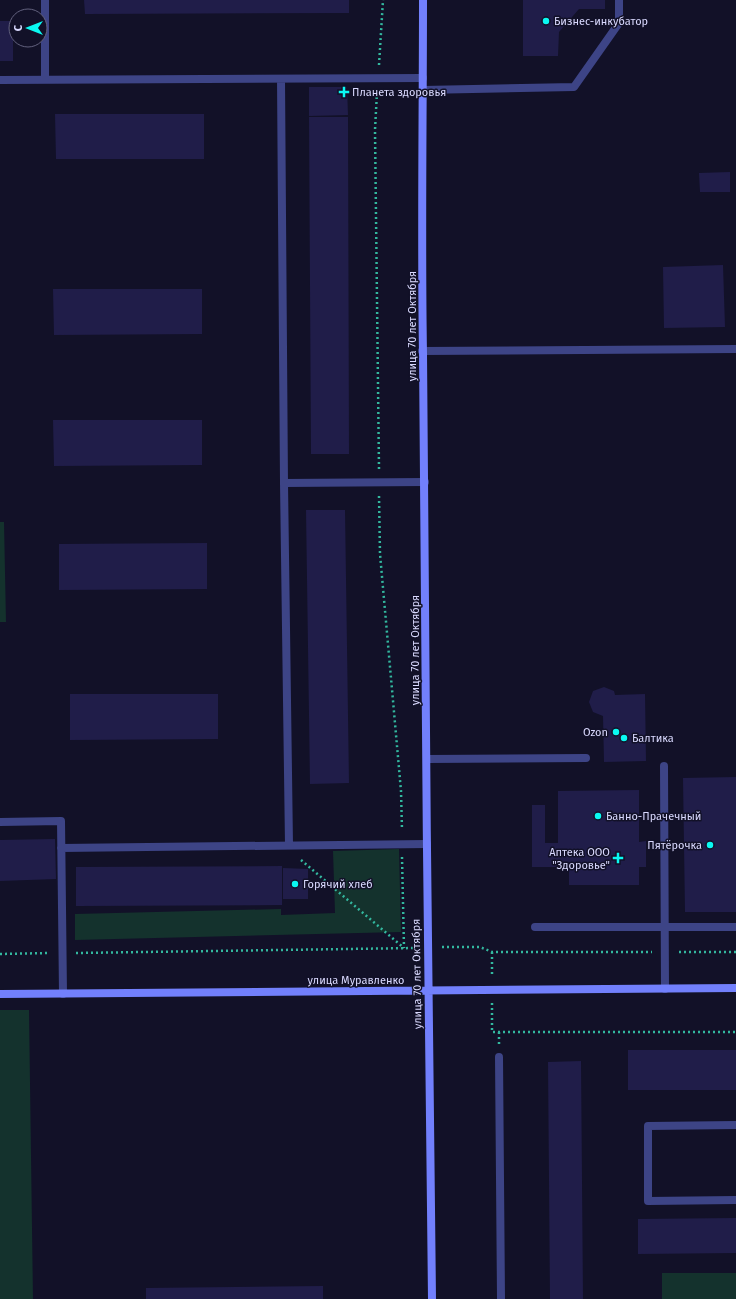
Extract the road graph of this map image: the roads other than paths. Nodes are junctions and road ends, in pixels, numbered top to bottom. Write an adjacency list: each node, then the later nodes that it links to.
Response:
1 (45, 0): 7 (lane)
2 (423, 0): 4 (street, улица 70 лет Октября)
3 (619, 0): 8 (lane)
4 (423, 78): 5 (lane); 8 (street, улица 70 лет Октября)
5 (280, 79): 7 (lane); 12 (lane)
6 (0, 80): 7 (lane)
7 (45, 80)
8 (423, 90): 10 (street, улица 70 лет Октября)
9 (736, 349): 10 (lane)
10 (422, 351): 11 (street, улица 70 лет Октября)
11 (424, 482): 12 (lane); 14 (street, улица 70 лет Октября)
12 (284, 483): 18 (lane)
13 (586, 758): 14 (lane)
14 (427, 759): 17 (street, улица 70 лет Октября)
15 (664, 766): 21 (lane)
16 (0, 822): 19 (lane)
17 (427, 844): 18 (lane); 25 (street, улица 70 лет Октября)
18 (287, 845): 19 (lane)
19 (61, 848): 27 (lane)
20 (535, 927): 21 (lane)
21 (665, 927): 22 (lane); 24 (lane)
22 (736, 927)
23 (736, 988): 24 (street, улица Муравленко)
24 (665, 989): 25 (street, улица Муравленко)
25 (428, 991): 27 (street, улица Муравленко); 31 (street, улица 70 лет Октября)
26 (0, 994): 27 (street, улица Муравленко)
27 (63, 994)
28 (499, 1057): 32 (lane)
29 (736, 1125): 30 (lane)
30 (736, 1200)
31 (432, 1299)
32 (501, 1299)

